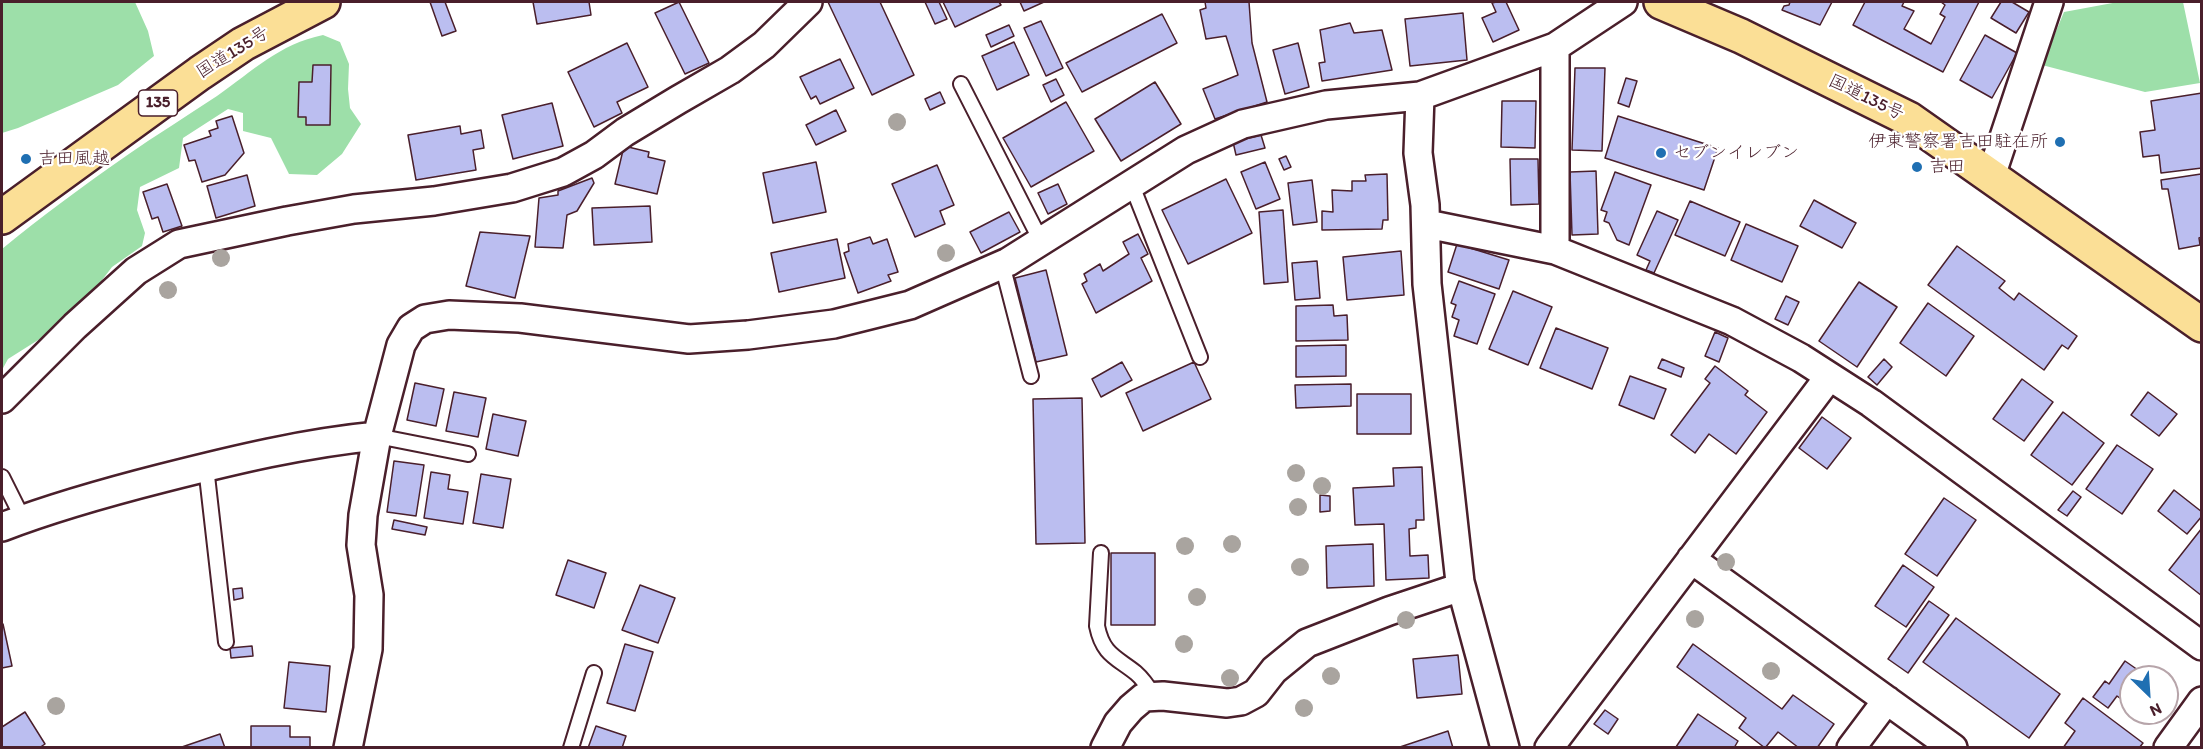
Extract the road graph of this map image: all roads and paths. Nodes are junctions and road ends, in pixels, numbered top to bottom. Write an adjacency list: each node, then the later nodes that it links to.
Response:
1 (808, 2): 20 (street)
2 (1623, 2): 6 (street)
3 (1661, 2): 9 (highway, 国道135号)
4 (2049, 2): 9 (street)
5 (314, 4): 11 (highway, 国道135号 / 135)
6 (1555, 47): 8 (street); 14 (street)
7 (961, 84): 13 (lane)
8 (1420, 96): 10 (street); 12 (street)
9 (1991, 176): 16 (highway, 国道135号)
10 (1131, 183): 13 (street); 17 (lane)
11 (2, 217)
12 (1427, 224): 14 (street); 28 (street)
13 (1041, 242): 15 (street)
14 (1555, 250): 19 (street)
15 (1002, 264): 18 (lane); 21 (street)
16 (2202, 325)
17 (1200, 357)
18 (1031, 376)
19 (1829, 377): 27 (street); 30 (street)
20 (2, 399)
21 (377, 436): 22 (lane); 23 (street); 35 (street)
22 (468, 454)
23 (206, 467): 25 (street); 29 (lane)
24 (2, 477): 25 (lane)
25 (12, 523)
26 (1101, 554): 32 (lane)
27 (1691, 558): 33 (street); 39 (street)
28 (1461, 587): 32 (street); 38 (street)
29 (226, 642)
30 (2202, 646)
31 (594, 673): 36 (lane)
32 (1155, 696): 37 (street)
33 (1887, 700): 40 (street); 41 (street)
34 (2202, 701): 42 (street)
35 (348, 747)
36 (571, 747)
37 (1105, 747)
38 (1505, 747)
39 (1549, 747)
40 (1851, 747)
41 (1953, 747)
42 (2168, 747)

